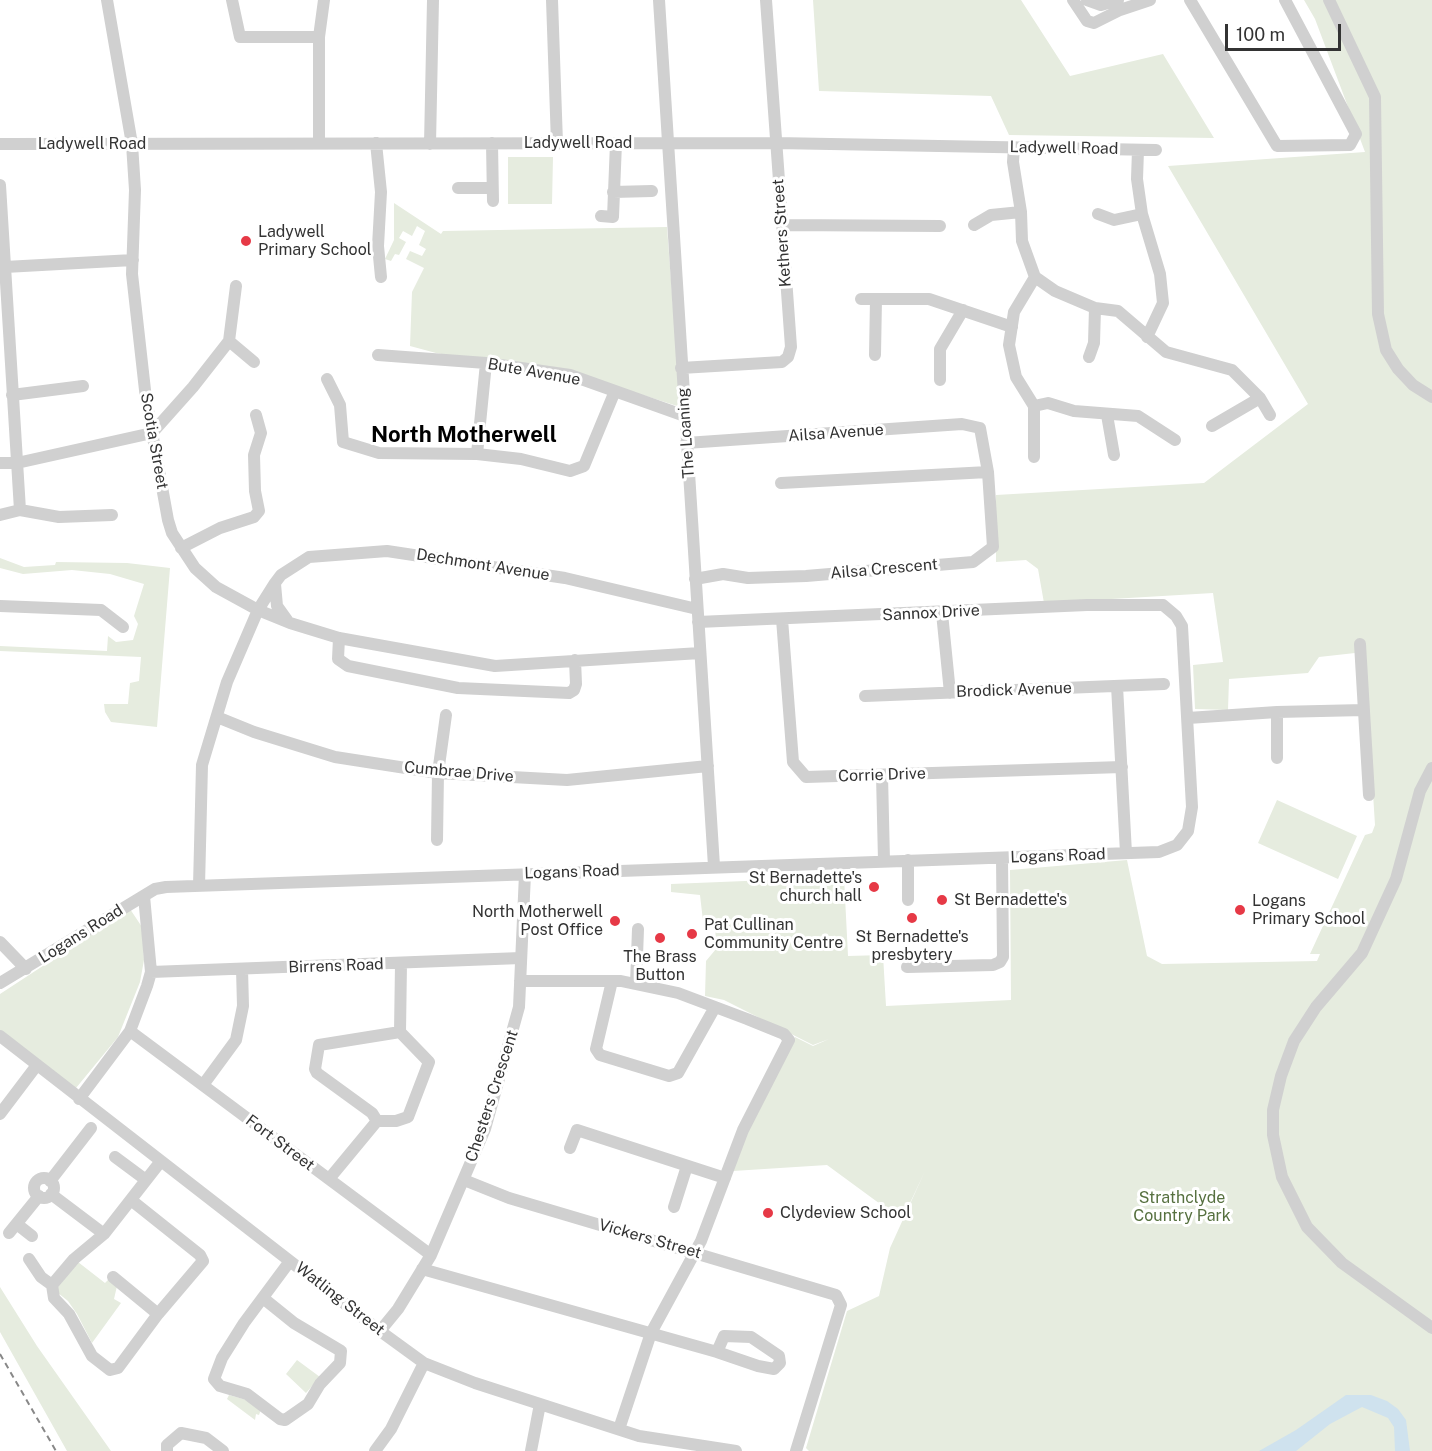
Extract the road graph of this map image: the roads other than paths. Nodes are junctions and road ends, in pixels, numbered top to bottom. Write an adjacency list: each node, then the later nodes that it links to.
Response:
1 (107, 0): 25 (street, Scotia Street)
2 (232, 0): 16 (street)
3 (324, 0): 16 (street)
4 (433, 0): 26 (street)
5 (552, 0): 21 (street)
6 (659, 0): 17 (street, The Loaning)
7 (766, 0): 23 (street, Kethers Street)
8 (1073, 0): 15 (street)
9 (1118, 0): 14 (street)
10 (1149, 0): 15 (street)
11 (1190, 0): 12 (street)
12 (1285, 0)
13 (1332, 1): 70 (street)
14 (1093, 3): 15 (street)
15 (1103, 19)
16 (319, 37): 18 (street)
17 (668, 142): 22 (street, Ladywell Road); 23 (street, Ladywell Road); 64 (street, The Loaning)
18 (319, 143): 19 (street, Ladywell Road); 25 (street, Ladywell Road)
19 (376, 143): 26 (street, Ladywell Road); 46 (street)
20 (492, 143): 21 (street, Ladywell Road); 26 (street, Ladywell Road); 32 (street)
21 (557, 143): 22 (street, Ladywell Road)
22 (616, 143): 34 (street)
23 (776, 143): 27 (street, Ladywell Road); 40 (street, Kethers Street)
24 (0, 144): 25 (street, Ladywell Road)
25 (132, 144): 44 (street, Scotia Street)
26 (430, 144)
27 (1014, 147): 28 (street, Ladywell Road); 36 (street)
28 (1138, 150): 29 (street, Ladywell Road); 38 (street)
29 (1156, 150)
30 (0, 185): 43 (street)
31 (458, 188): 32 (street)
32 (492, 188): 35 (street)
33 (652, 191): 34 (street)
34 (613, 192): 39 (street)
35 (493, 201)
36 (1021, 212): 41 (street); 47 (street)
37 (1098, 214): 38 (street)
38 (1142, 214): 55 (street)
39 (601, 216)
40 (782, 225): 42 (street); 64 (street, Kethers Street)
41 (974, 225)
42 (940, 226)
43 (2, 237): 45 (street)
44 (133, 260): 45 (street); 80 (street, Scotia Street)
45 (5, 267): 54 (street)
46 (381, 277)
47 (1035, 277): 51 (street); 53 (street)
48 (236, 285): 56 (street)
49 (861, 299): 50 (street)
50 (876, 299): 52 (street); 58 (street)
51 (1095, 308): 55 (street); 57 (street)
52 (963, 310): 53 (street); 66 (street)
53 (1012, 327): 72 (street)
54 (4, 331): 69 (street)
55 (1147, 337): 71 (street)
56 (229, 341): 62 (street); 80 (street)
57 (1094, 343): 59 (street); 61 (street)
58 (862, 345)
59 (1107, 349)
60 (378, 355): 63 (street, Bute Avenue)
61 (1089, 357)
62 (254, 362)
63 (486, 363): 68 (street, Bute Avenue); 86 (street)
64 (681, 368): 76 (street, The Loaning)
65 (327, 380): 86 (street)
66 (940, 380)
67 (83, 386): 69 (street)
68 (615, 391): 76 (street, Bute Avenue); 86 (street)
69 (12, 395): 90 (street)
70 (1432, 397)
71 (1260, 398): 75 (street); 77 (street)
72 (1034, 406): 74 (street); 88 (street)
73 (256, 415): 96 (street)
74 (1107, 415): 78 (street); 81 (street)
75 (1270, 415)
76 (685, 416): 85 (street, The Loaning)
77 (1212, 426)
78 (1159, 429): 82 (street); 84 (street)
79 (982, 432): 85 (street, Ailsa Avenue); 91 (street, Ailsa Crescent)
80 (152, 433): 90 (street); 96 (street, Scotia Street)
81 (1111, 439): 83 (street); 87 (street)
82 (1175, 440)
83 (1098, 441)
84 (1151, 441)
85 (686, 443): 97 (street, The Loaning)
86 (477, 454)
87 (1114, 455)
88 (1034, 457)
89 (0, 463): 90 (street)
90 (17, 463): 93 (street)
91 (988, 472): 92 (street); 97 (street, Ailsa Crescent)
92 (781, 483)
93 (20, 510): 94 (street); 95 (street)
94 (0, 515)
95 (112, 515)
96 (180, 548): 100 (street, Scotia Street)
97 (695, 579): 102 (street, The Loaning)
98 (275, 583): 100 (street, Dechmont Avenue); 102 (street, Dechmont Avenue); 104 (street)
99 (0, 606): 105 (street)
100 (258, 610): 104 (street, Scotia Street); 117 (street, Dechmont Avenue)
101 (942, 613): 103 (street, Sannox Drive); 112 (street); 118 (street, Sannox Drive)
102 (698, 615): 103 (street, Sannox Drive); 108 (street, The Loaning)
103 (783, 619): 124 (street, Corrie Drive)
104 (290, 623): 106 (street, Scotia Street)
105 (123, 627)
106 (339, 638): 109 (street, Scotia Street); 109 (street)
107 (1360, 644): 114 (street)
108 (700, 653): 109 (street, Scotia Street); 120 (street, The Loaning)
109 (575, 660)
110 (1164, 684): 111 (street, Brodick Avenue)
111 (1117, 686): 112 (street, Brodick Avenue); 121 (street)
112 (950, 693): 113 (street, Brodick Avenue)
113 (865, 696)
114 (1364, 710): 115 (street); 125 (street)
115 (1277, 712): 118 (street); 119 (street)
116 (446, 715): 123 (street)
117 (217, 717): 123 (street, Cumbrae Drive); 133 (street, Dechmont Avenue)
118 (1188, 718): 127 (street, Logans Road)
119 (1277, 758)
120 (708, 766): 123 (street, Cumbrae Drive); 131 (street, The Loaning)
121 (1122, 767): 124 (street, Corrie Drive); 127 (street)
122 (1432, 768): 180 (street)
123 (438, 773): 126 (street)
124 (882, 775): 130 (street)
125 (1372, 790)
126 (437, 840)
127 (1126, 853): 128 (street, Logans Road)
128 (1002, 858): 129 (street, Logans Road); 140 (street)
129 (908, 860): 130 (street, Logans Road); 135 (street)
130 (884, 861): 131 (street, Logans Road)
131 (714, 866): 132 (street, Logans Road)
132 (525, 874): 133 (street, Logans Road); 138 (street, Chesters Crescent)
133 (200, 886): 134 (street, Logans Road)
134 (144, 896): 141 (street, Logans Road); 143 (street)
135 (908, 900)
136 (638, 930): 147 (street)
137 (0, 942): 141 (street)
138 (521, 958): 139 (street, Birrens Road); 144 (street, Chesters Crescent)
139 (400, 964): 142 (street, Birrens Road); 150 (street)
140 (907, 967)
141 (26, 969): 146 (street, Logans Road)
142 (242, 969): 143 (street, Birrens Road); 153 (street)
143 (151, 972): 149 (street)
144 (520, 981): 145 (street); 165 (street, Chesters Crescent)
145 (612, 981): 147 (street); 148 (street)
146 (0, 983)
147 (636, 984): 148 (street)
148 (715, 1007): 162 (street)
149 (130, 1031): 153 (street, Fort Street); 154 (street)
150 (400, 1032): 156 (street); 156 (street)
151 (0, 1036): 152 (street, Watling Street)
152 (37, 1065): 154 (street, Watling Street); 155 (street)
153 (203, 1085): 163 (street, Fort Street)
154 (79, 1099): 160 (street, Watling Street)
155 (0, 1114)
156 (377, 1121): 163 (street)
157 (91, 1128): 166 (street)
158 (570, 1148): 161 (street)
159 (115, 1157): 164 (street)
160 (160, 1161): 164 (street); 174 (street, Watling Street)
161 (687, 1166): 162 (street); 168 (street)
162 (725, 1178): 171 (street)
163 (328, 1179): 172 (street, Fort Street)
164 (146, 1180): 167 (street)
165 (464, 1180): 171 (street, Vickers Street); 172 (street, Chesters Crescent)
166 (45, 1195): 169 (street); 170 (street)
167 (131, 1200): 169 (street); 179 (street)
168 (674, 1207)
169 (104, 1234): 177 (street)
170 (32, 1236)
171 (696, 1252): 182 (street); 192 (street, Vickers Street)
172 (431, 1255): 175 (street, Chesters Crescent)
173 (28, 1259): 177 (street)
174 (290, 1261): 178 (street); 181 (street, Watling Street)
175 (422, 1269): 181 (street, Chesters Crescent); 182 (street)
176 (113, 1277): 179 (street)
177 (52, 1285): 179 (street)
178 (262, 1298): 178 (street)
179 (158, 1314)
180 (1432, 1328)
181 (380, 1331): 184 (street, Watling Street)
182 (651, 1333): 183 (street); 186 (street)
183 (717, 1352): 183 (street)
184 (424, 1363): 185 (street, Watling Street); 189 (street)
185 (540, 1404): 186 (street, Watling Street); 190 (street)
186 (619, 1430): 191 (street, Watling Street)
187 (167, 1451): 188 (street)
188 (223, 1451)
189 (375, 1451)
190 (531, 1451)
191 (736, 1451)
192 (796, 1451)

